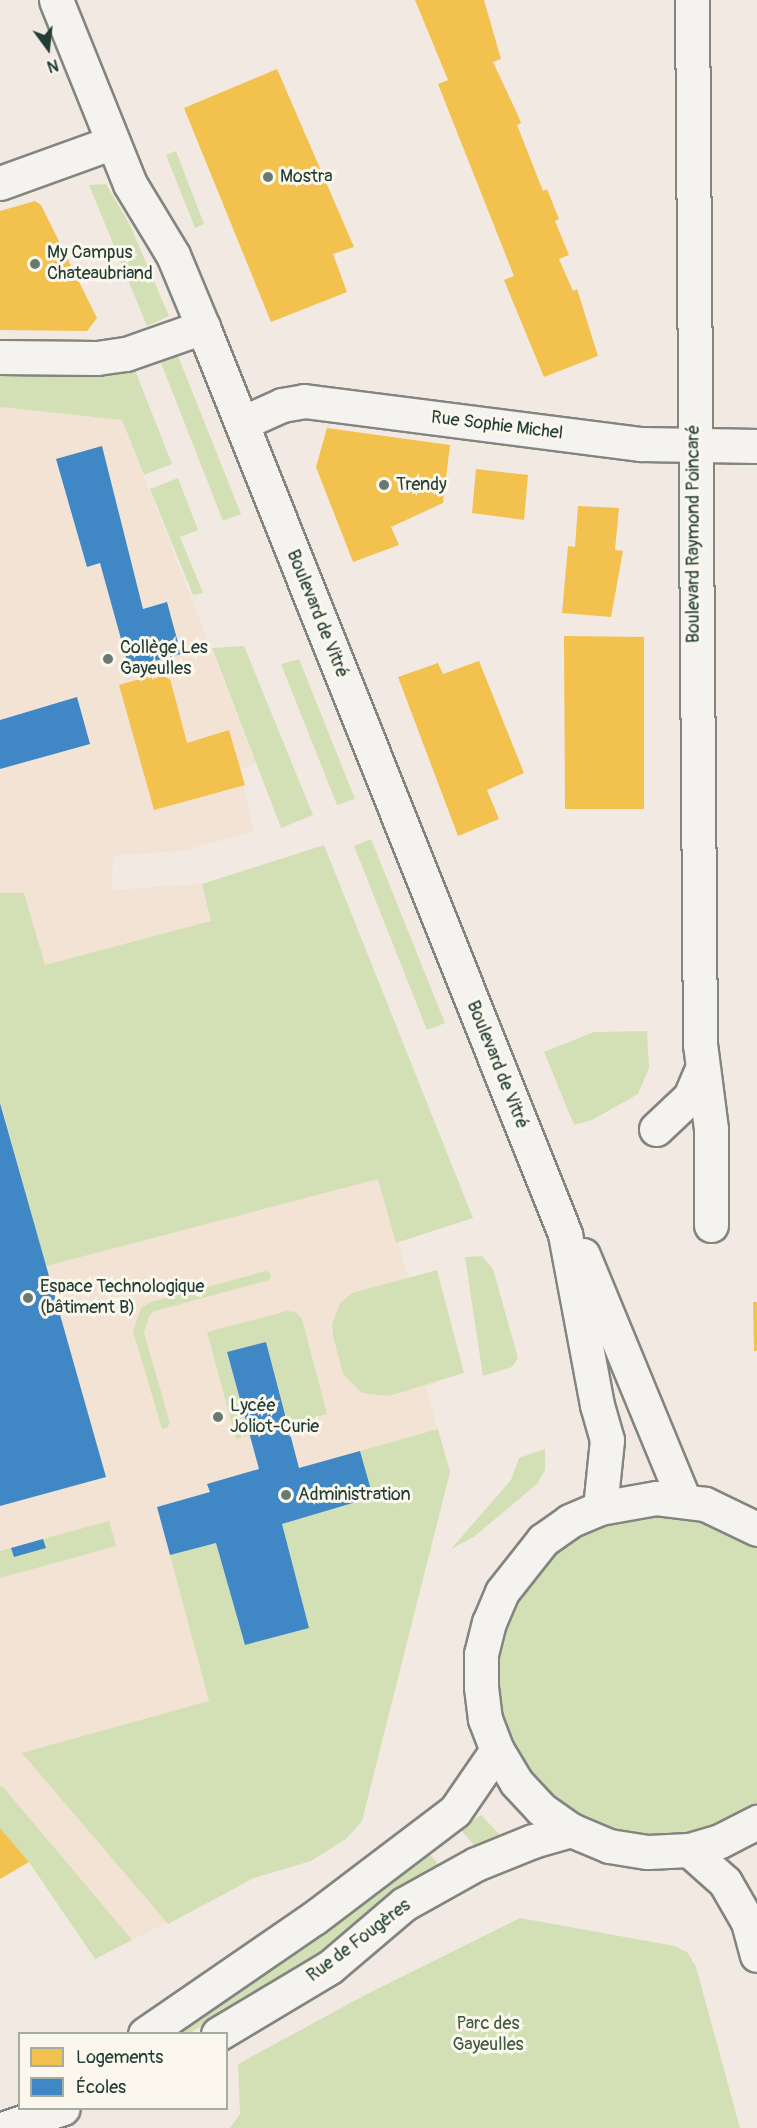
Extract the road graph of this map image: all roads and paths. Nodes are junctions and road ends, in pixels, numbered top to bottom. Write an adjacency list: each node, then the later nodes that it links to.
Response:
1 (56, 0): 3 (main road, Boulevard de Vitré)
2 (692, 0): 8 (main road, Boulevard Raymond Poincaré)
3 (113, 142): 4 (main road); 5 (main road, Boulevard de Vitré)
4 (0, 183)
5 (203, 327): 6 (main road); 7 (main road, Boulevard de Vitré)
6 (0, 357)
7 (242, 423): 8 (main road, Rue Sophie Michel); 13 (main road, Boulevard de Vitré)
8 (694, 446): 9 (main road, Rue Sophie Michel); 10 (main road, Boulevard Raymond Poincaré)
9 (757, 446)
10 (702, 1069): 11 (main road, Boulevard Raymond Poincaré); 12 (main road, Boulevard Raymond Poincaré)
11 (656, 1129)
12 (711, 1225)
13 (564, 1234): 14 (main road, Boulevard de Vitré); 15 (main road, Boulevard de Vitré)
14 (684, 1500): 15 (main road); 16 (main road)
15 (600, 1508): 17 (main road)
16 (752, 1521)
17 (497, 1750): 19 (main road); 22 (main road)
18 (757, 1821): 20 (main road)
19 (572, 1830): 20 (main road); 23 (main road, Rue de Fougères)
20 (689, 1850): 21 (main road)
21 (757, 1955)
22 (148, 2032)
23 (221, 2032)
24 (22, 2110): 26 (main road)
25 (60, 2110): 27 (main road)
26 (0, 2124)
27 (5, 2128)

